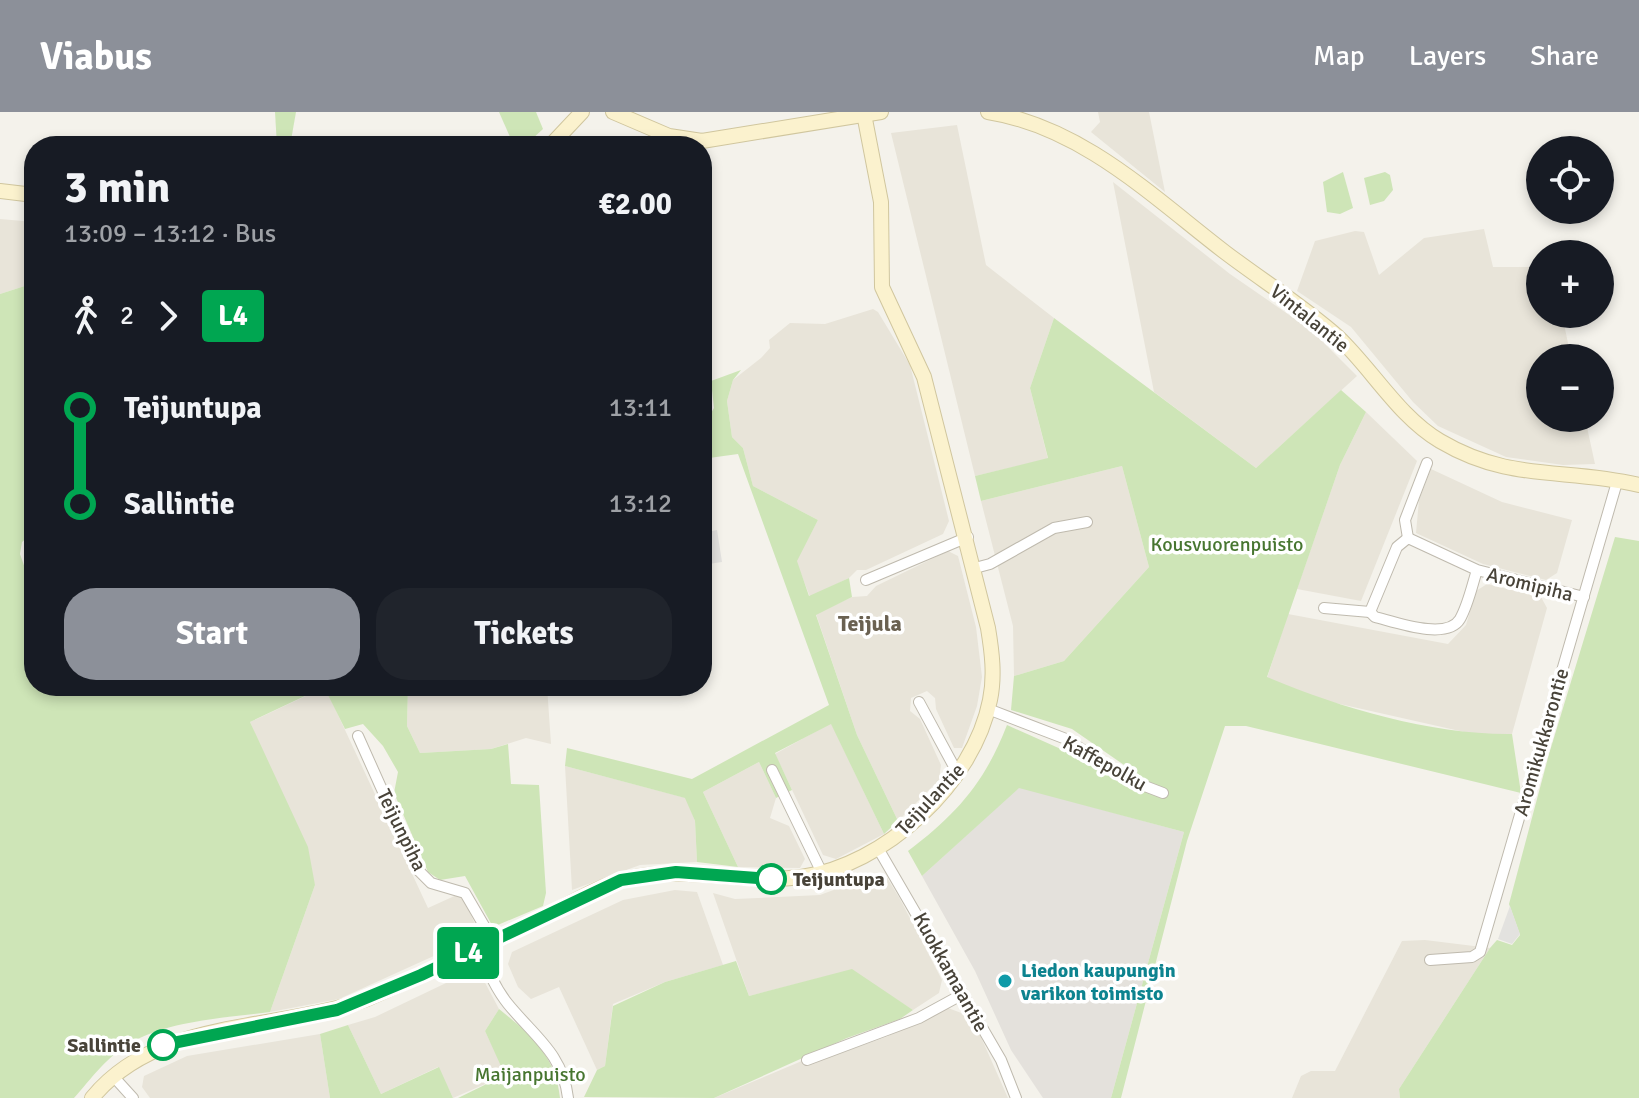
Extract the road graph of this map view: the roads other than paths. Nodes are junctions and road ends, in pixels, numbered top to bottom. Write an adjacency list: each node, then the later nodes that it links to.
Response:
1 (582, 112): 6 (street)
2 (613, 112): 7 (street)
3 (881, 112): 5 (street)
4 (988, 112): 12 (street, Vintalantie)
5 (864, 114): 8 (street); 15 (street, Teijulantie)
6 (559, 136)
7 (659, 136)
8 (712, 140)
9 (0, 191): 10 (street)
10 (24, 194)
11 (1427, 463): 16 (street)
12 (1617, 482): 13 (street, Vintalantie); 20 (street, Aromikukkarontie)
13 (1639, 485)
14 (1087, 522): 17 (street)
15 (968, 537): 17 (street, Teijulantie); 19 (street)
16 (1408, 538): 18 (street, Aromipiha); 22 (street)
17 (975, 568): 24 (street, Teijulantie)
18 (1477, 570): 20 (street, Aromipiha); 22 (street, Aromipiha)
19 (866, 580)
20 (1584, 597): 32 (street, Aromikukkarontie)
21 (1324, 608): 22 (street, Aromipiha)
22 (1370, 612)
23 (919, 702): 27 (street)
24 (995, 712): 27 (street, Teijulantie); 28 (street, Kaffepolku)
25 (358, 736): 31 (street, Teijunpiha)
26 (772, 770): 30 (street)
27 (958, 774): 29 (street, Teijulantie)
28 (1163, 793)
29 (879, 850): 30 (street, Teijulantie); 33 (street, Kuokkamaantie)
30 (822, 873): 31 (street, Teijulantie)
31 (486, 945): 35 (street, Teijulantie); 38 (street, Teijunpiha)
32 (1430, 960)
33 (963, 994): 34 (street); 39 (street, Kuokkamaantie)
34 (807, 1060)
35 (113, 1076): 36 (street, Teijulantie); 37 (street)
36 (92, 1098)
37 (133, 1098)
38 (568, 1098)
39 (1016, 1098)

